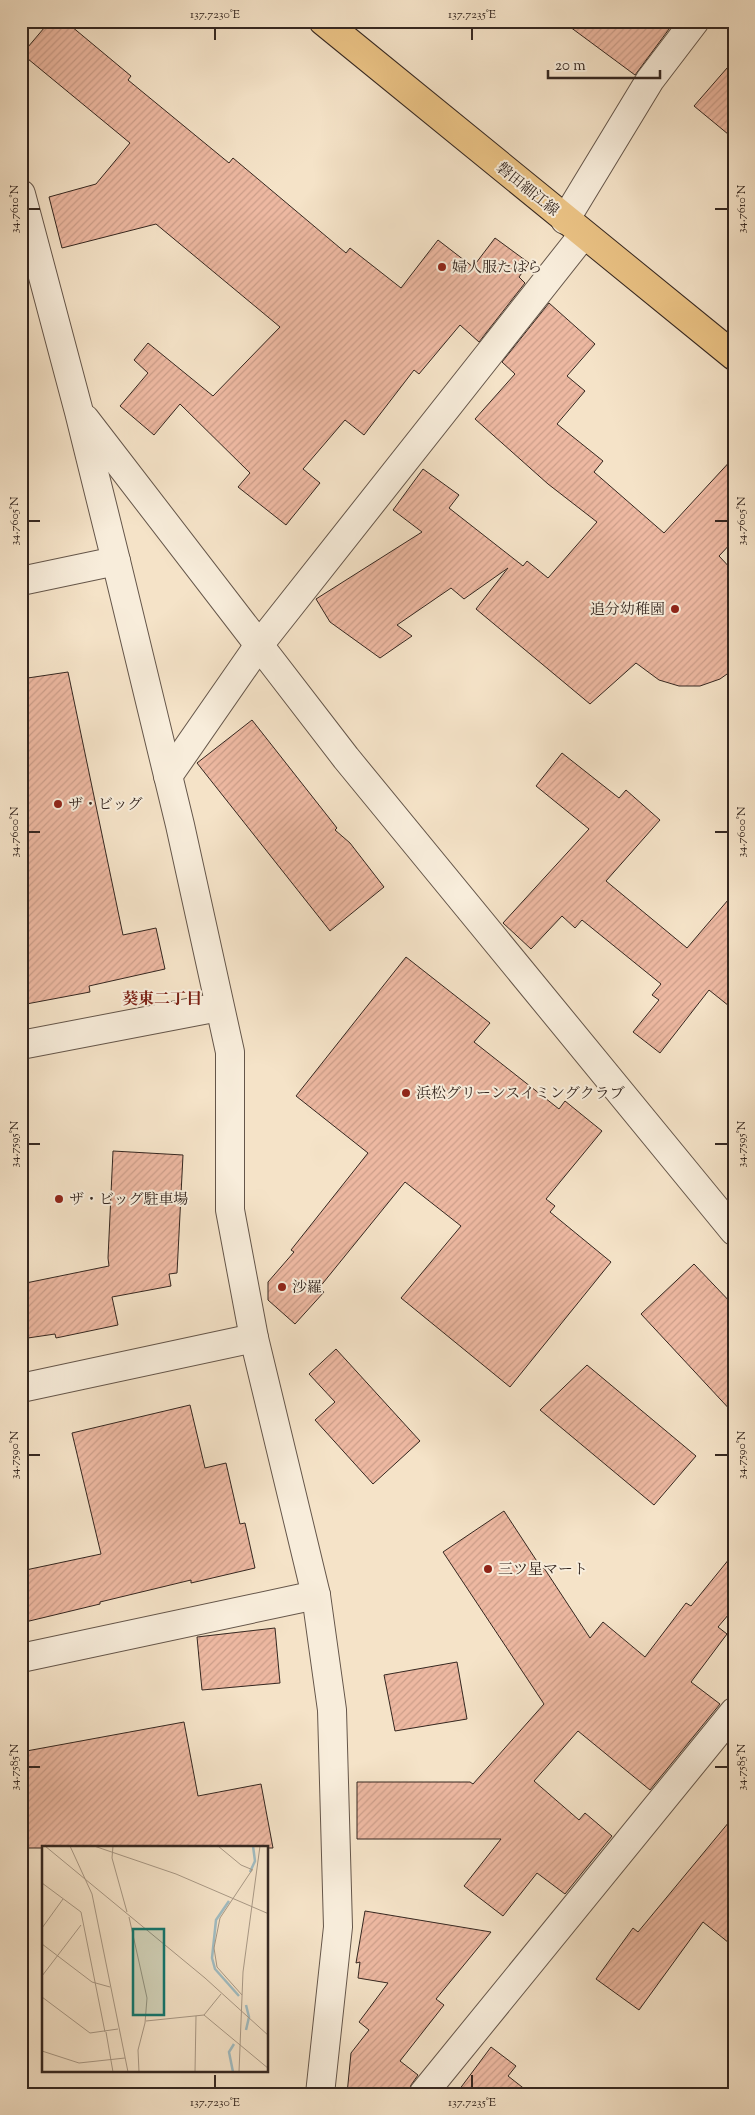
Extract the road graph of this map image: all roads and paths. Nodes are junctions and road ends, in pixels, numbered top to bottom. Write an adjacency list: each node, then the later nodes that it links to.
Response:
1 (323, 21): 4 (main road, 磐田細江線)
2 (695, 21): 4 (street)
3 (21, 194): 6 (street)
4 (574, 227): 5 (main road, 磐田細江線); 9 (street)
5 (734, 356)
6 (79, 412): 7 (street); 9 (street)
7 (116, 561): 8 (street); 10 (street)
8 (21, 581)
9 (259, 645): 10 (street); 13 (street)
10 (168, 776): 11 (street)
11 (219, 1007): 12 (street); 14 (street)
12 (21, 1045)
13 (734, 1231)
14 (254, 1338): 15 (street); 16 (street)
15 (21, 1388)
16 (316, 1596): 17 (street); 19 (street)
17 (21, 1658)
18 (734, 1712): 20 (street)
19 (320, 2094)
20 (423, 2094)

